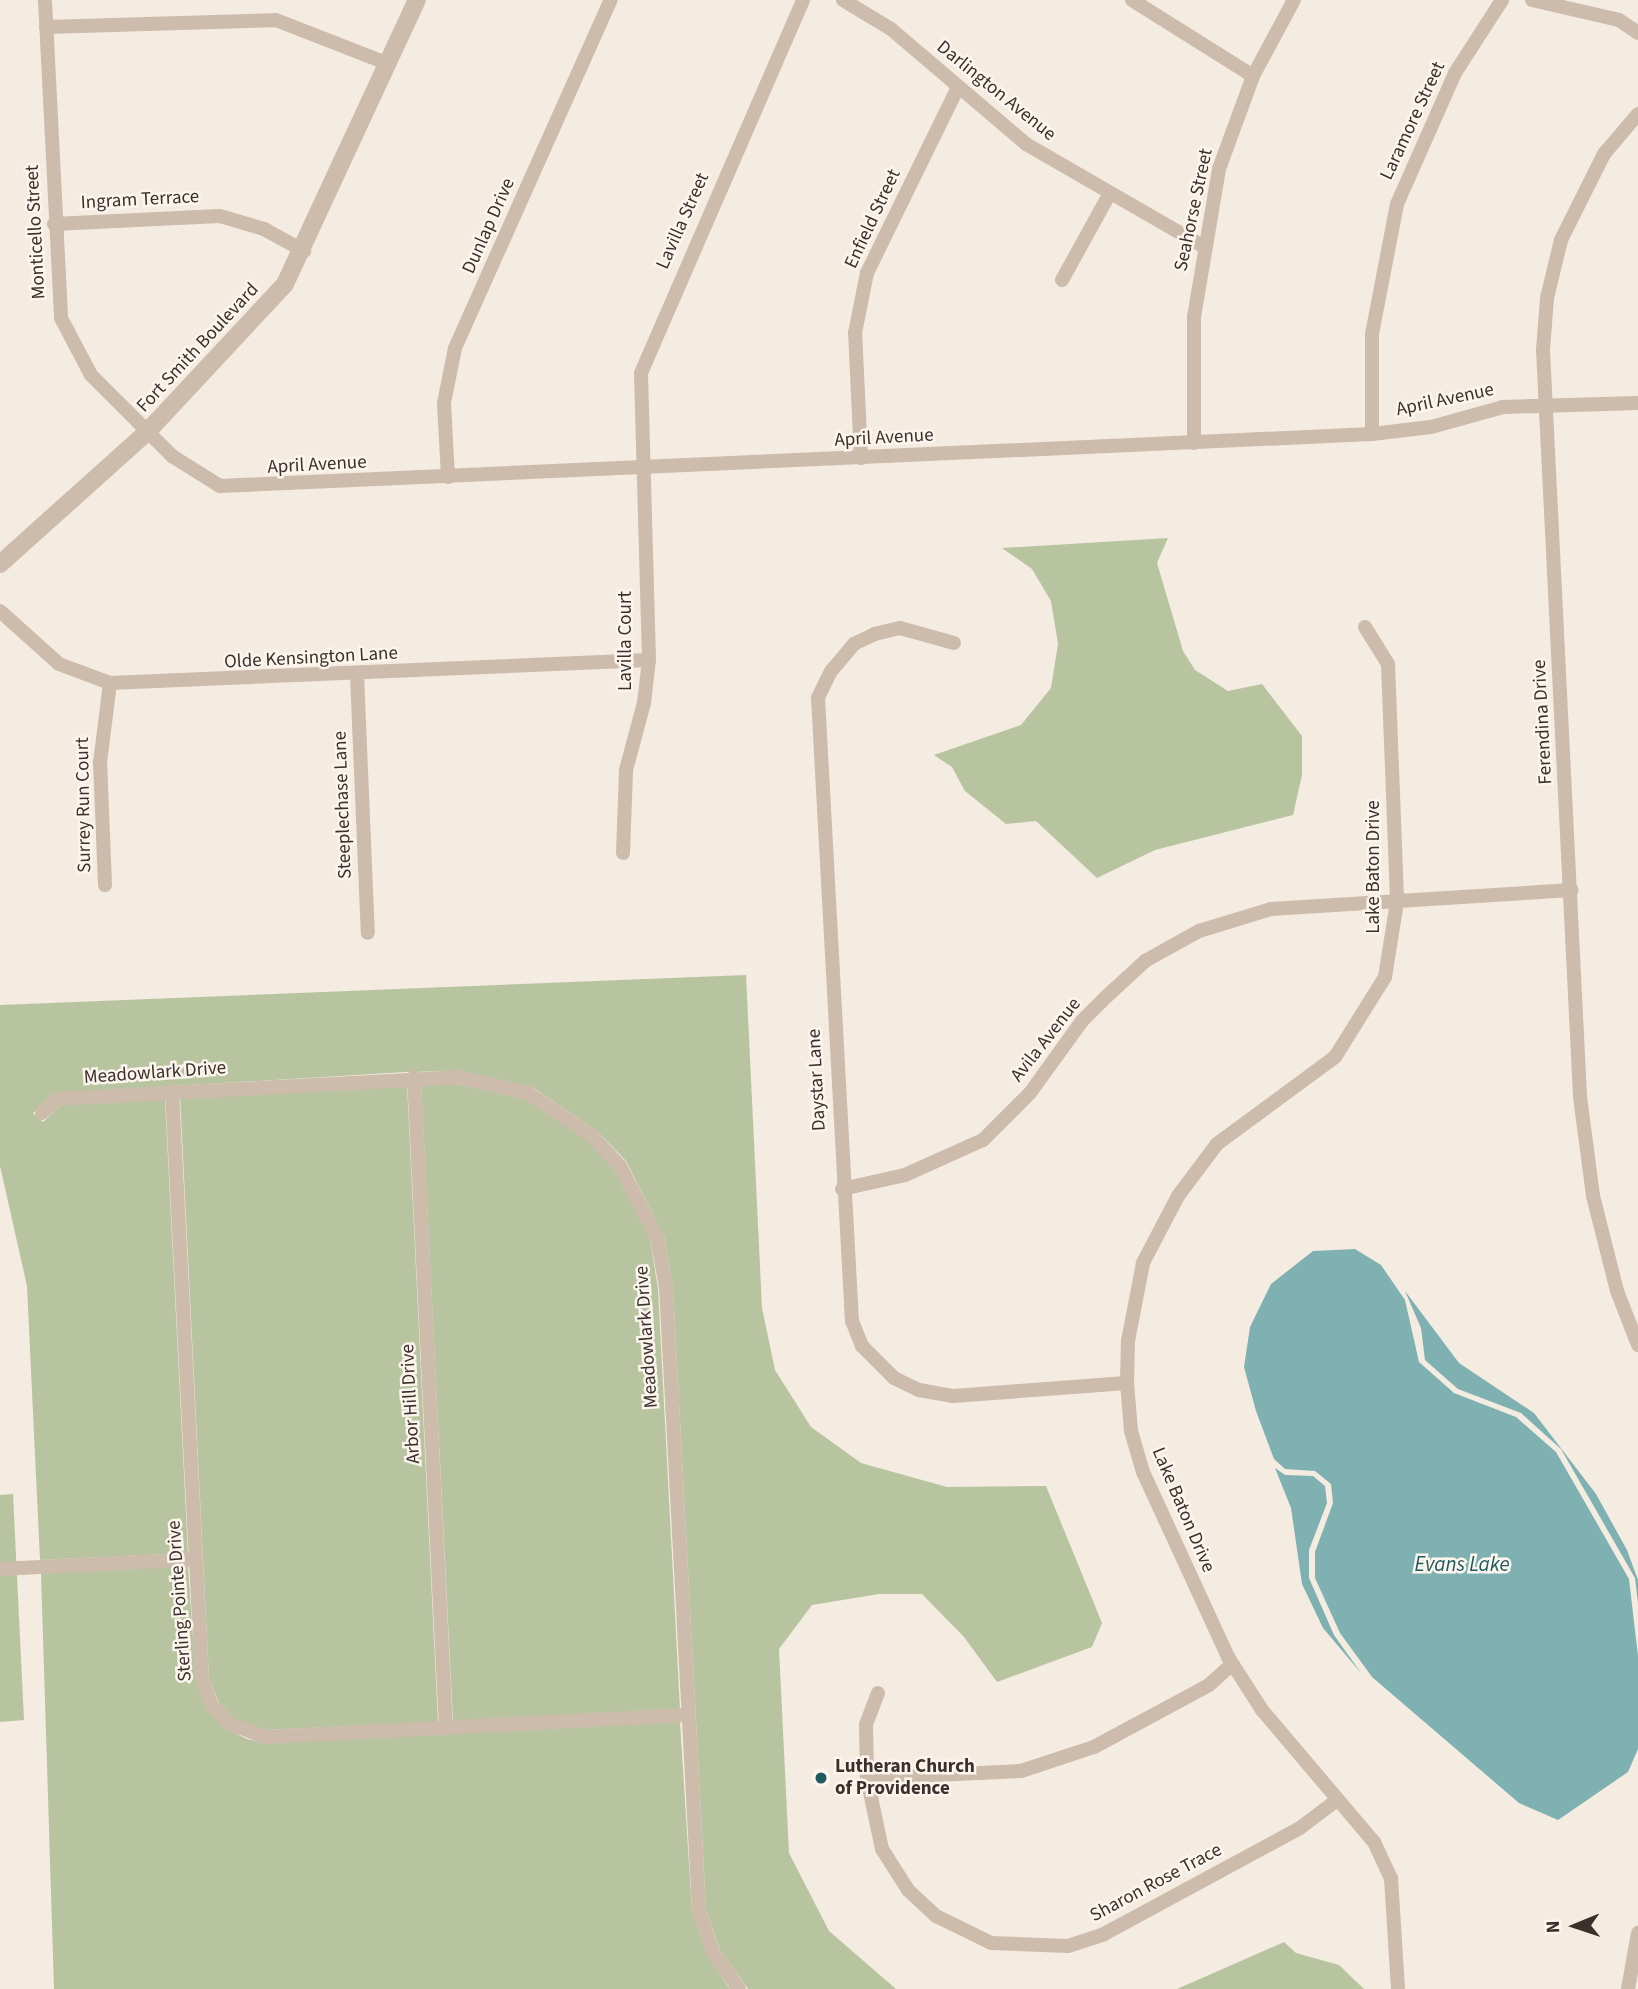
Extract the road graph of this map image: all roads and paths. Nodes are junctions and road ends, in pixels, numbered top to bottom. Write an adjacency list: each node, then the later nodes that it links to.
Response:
1 (45, 0): 10 (street, Monticello Street)
2 (417, 0): 12 (street, Fort Smith Boulevard)
3 (611, 0): 28 (street, Dunlap Drive)
4 (803, 0): 27 (street, Lavilla Street)
5 (844, 0): 14 (street, Darlington Avenue)
6 (1132, 0): 13 (street)
7 (1294, 0): 13 (street, Seahorse Street)
8 (1502, 0): 24 (street, Laramore Street)
9 (1532, 0): 11 (street)
10 (46, 27): 12 (street); 17 (street, Monticello Street)
11 (1638, 33)
12 (389, 64): 19 (street, Fort Smith Boulevard)
13 (1253, 76): 18 (street, Seahorse Street)
14 (957, 89): 16 (street, Darlington Avenue); 26 (street, Enfield Street)
15 (1638, 114): 22 (street, Ferendina Drive)
16 (1110, 193): 18 (street, Darlington Avenue); 20 (street)
17 (54, 224): 19 (street, Ingram Terrace); 23 (street, Monticello Street)
18 (1203, 246): 25 (street, Seahorse Street)
19 (304, 251): 23 (street, Fort Smith Boulevard)
20 (1062, 280)
21 (1638, 403): 22 (street, April Avenue)
22 (1545, 405): 24 (street, April Avenue); 38 (street, Ferendina Drive)
23 (148, 431): 28 (street, April Avenue); 29 (street, Fort Smith Boulevard)
24 (1372, 434): 25 (street, April Avenue)
25 (1194, 443): 26 (street, April Avenue)
26 (861, 458): 27 (street, April Avenue)
27 (641, 468): 28 (street, April Avenue); 33 (street, Lavilla Court)
28 (448, 477)
29 (0, 564)
30 (0, 611): 35 (street, Olde Kensington Lane)
31 (1365, 627): 39 (street, Lake Baton Drive)
32 (954, 643): 44 (street, Daystar Lane)
33 (649, 660): 34 (street, Olde Kensington Lane); 36 (street, Lavilla Court)
34 (357, 675): 35 (street, Olde Kensington Lane); 40 (street, Steeplechase Lane)
35 (110, 683): 37 (street, Surrey Run Court)
36 (623, 853)
37 (105, 885)
38 (1571, 890): 39 (street, Avila Avenue); 45 (street, Ferendina Drive)
39 (1397, 902): 44 (street, Avila Avenue); 46 (street, Lake Baton Drive)
40 (368, 933)
41 (414, 1077): 42 (street, Meadowlark Drive); 51 (street, Meadowlark Drive); 52 (street, Arbor Hill Drive)
42 (172, 1091): 43 (street, Meadowlark Drive); 47 (street, Sterling Pointe Drive)
43 (42, 1113)
44 (842, 1189): 46 (street, Daystar Lane)
45 (1638, 1345)
46 (1127, 1382): 49 (street, Lake Baton Drive)
47 (195, 1559): 48 (street); 52 (street, Sterling Pointe Drive)
48 (0, 1569)
49 (1232, 1664): 53 (street); 54 (street, Lake Baton Drive)
50 (878, 1693): 53 (street, Sharon Rose Trace)
51 (687, 1715): 52 (street, Sterling Pointe Drive); 56 (street, Meadowlark Drive)
52 (446, 1728)
53 (867, 1778): 54 (street, Sharon Rose Trace)
54 (1338, 1800): 57 (street, Lake Baton Drive)
55 (1638, 1933): 58 (street)
56 (739, 1989)
57 (1398, 1989)
58 (1628, 1989)

